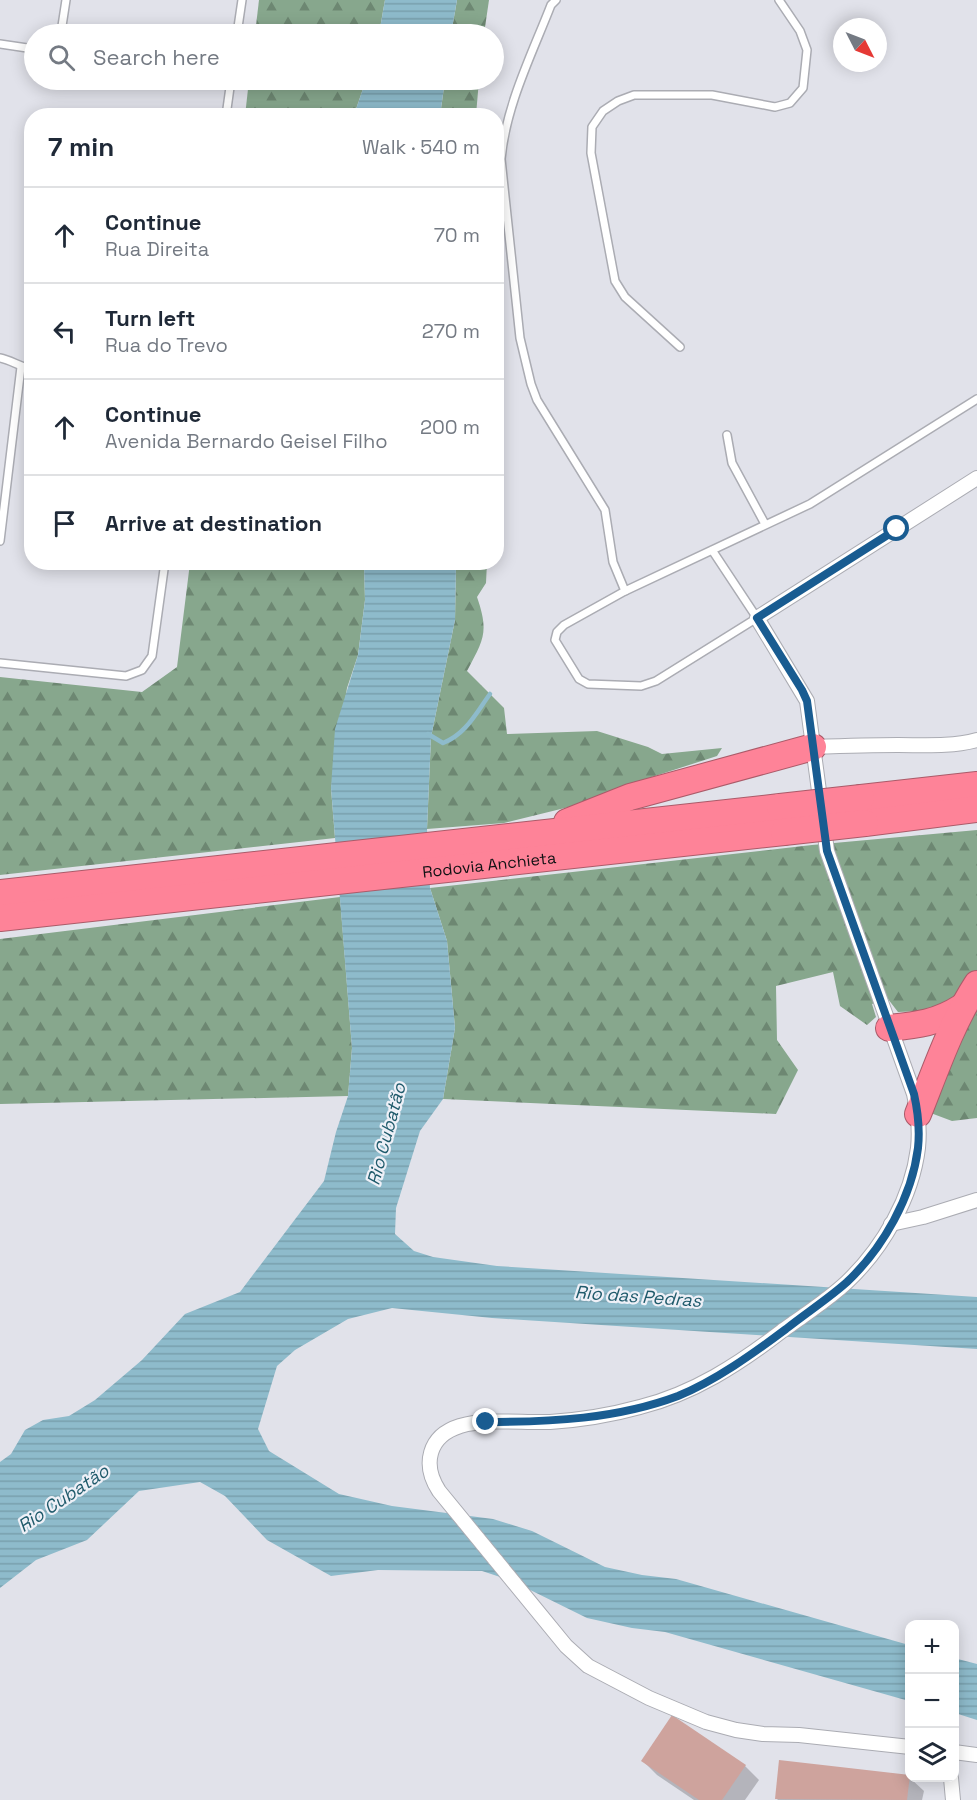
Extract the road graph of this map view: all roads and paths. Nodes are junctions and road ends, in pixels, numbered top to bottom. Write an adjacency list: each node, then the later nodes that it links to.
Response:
1 (66, 0): 5 (lane)
2 (242, 0): 6 (lane)
3 (779, 0): 13 (lane)
4 (553, 2): 11 (lane)
5 (62, 24)
6 (238, 24)
7 (0, 44): 8 (lane)
8 (24, 48)
9 (230, 90): 10 (lane)
10 (227, 108)
11 (504, 132)
12 (504, 187): 24 (lane)
13 (680, 347)
14 (0, 358): 15 (lane)
15 (21, 367): 16 (lane); 21 (lane)
16 (24, 368)
17 (977, 399): 20 (lane)
18 (727, 435): 20 (lane)
19 (977, 478): 25 (street)
20 (765, 524): 22 (lane)
21 (0, 541)
22 (712, 550): 24 (lane); 25 (lane)
23 (164, 570): 26 (lane)
24 (626, 591): 25 (lane)
25 (757, 618): 28 (street)
26 (0, 663)
27 (977, 740): 28 (street)
28 (813, 747): 33 (highway); 40 (street)
29 (977, 785): 31 (highway, Rodovia Anchieta)
30 (977, 809): 31 (highway, Rodovia Anchieta)
31 (863, 811): 32 (highway, Rodovia Anchieta, bridge)
32 (782, 819): 33 (highway, Rodovia Anchieta); 34 (highway, Rodovia Anchieta)
33 (534, 834): 34 (highway, Rodovia Anchieta)
34 (493, 851): 35 (highway, Rodovia Anchieta)
35 (319, 870): 36 (highway, Rodovia Anchieta); 37 (highway, Rodovia Anchieta)
36 (0, 893)
37 (0, 918)
38 (977, 984): 39 (highway)
39 (962, 1007): 40 (highway); 41 (highway)
40 (889, 1028): 41 (street)
41 (918, 1114): 43 (street)
42 (977, 1200): 43 (street)
43 (891, 1224): 44 (street)
44 (905, 1747)
45 (959, 1753): 46 (street)
46 (977, 1755)
47 (951, 1782): 48 (street)
48 (953, 1800)

